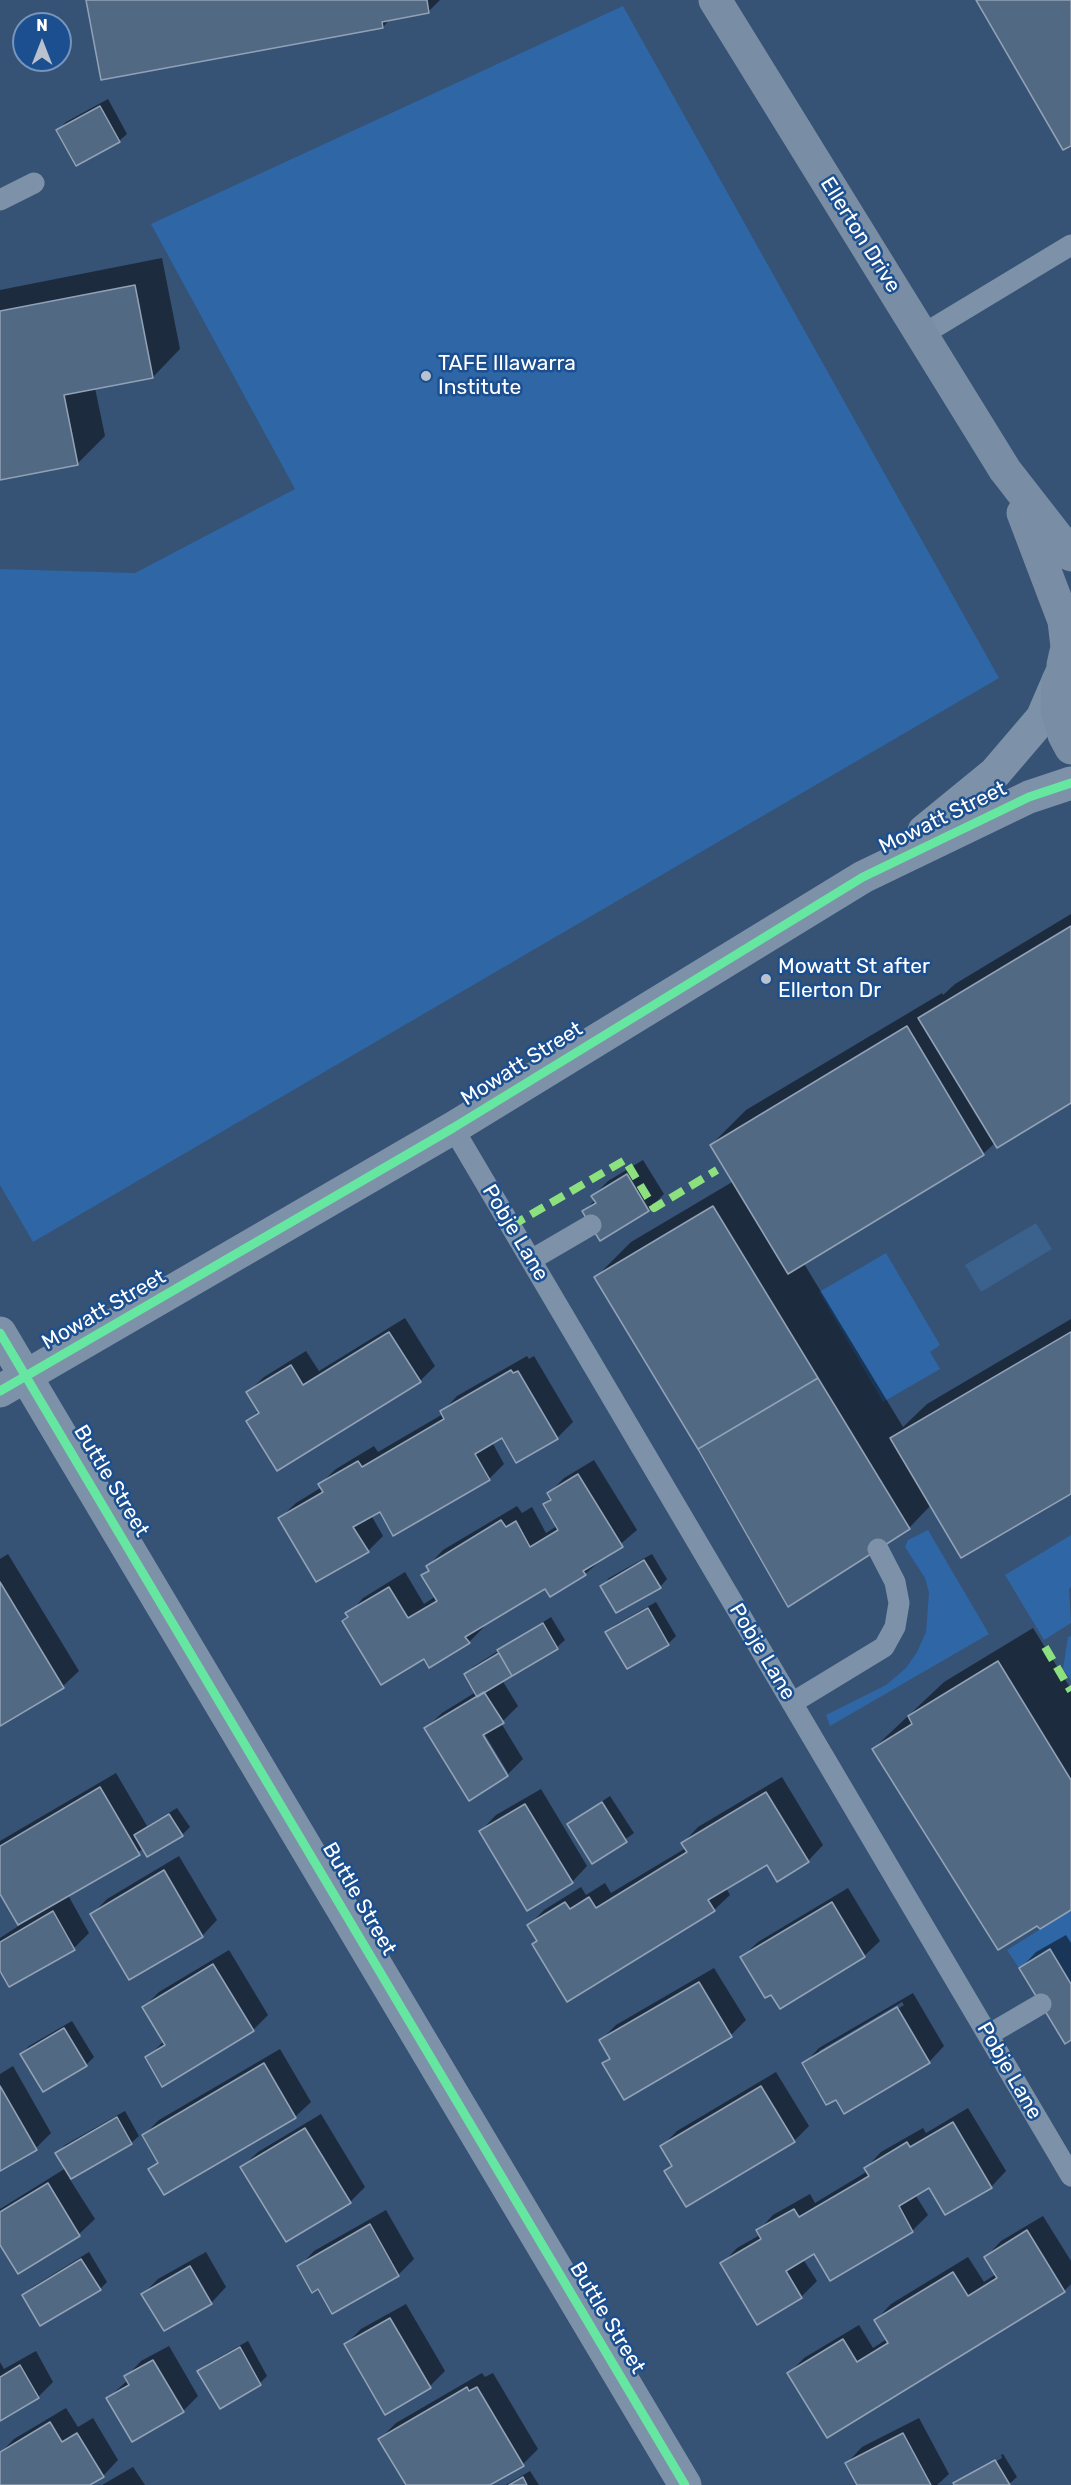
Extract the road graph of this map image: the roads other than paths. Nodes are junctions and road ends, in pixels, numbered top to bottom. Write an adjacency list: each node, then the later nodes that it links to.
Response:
1 (715, 0): 5 (main road, Ellerton Drive)
2 (34, 183): 3 (lane)
3 (0, 200)
4 (1071, 245): 5 (lane)
5 (922, 335): 6 (main road, Ellerton Drive)
6 (1005, 470): 7 (main road, Ellerton Drive); 8 (main road, Ellerton Drive)
7 (1071, 555)
8 (1064, 666): 9 (main road, Ellerton Drive); 11 (street, Mowatt Street)
9 (1071, 747)
10 (1071, 783): 11 (street, Mowatt Street)
11 (863, 878): 12 (street, Mowatt Street)
12 (453, 1128): 14 (lane, Pobje Lane); 16 (street, Mowatt Street)
13 (591, 1225): 14 (lane)
14 (531, 1260): 18 (lane, Pobje Lane)
15 (0, 1333): 16 (street, Buttle Street)
16 (13, 1383): 22 (street, Buttle Street)
17 (878, 1549): 18 (lane)
18 (792, 1703): 20 (lane, Pobje Lane)
19 (1041, 2004): 20 (lane)
20 (988, 2035): 21 (lane, Pobje Lane)
21 (1071, 2176)
22 (685, 2485)

